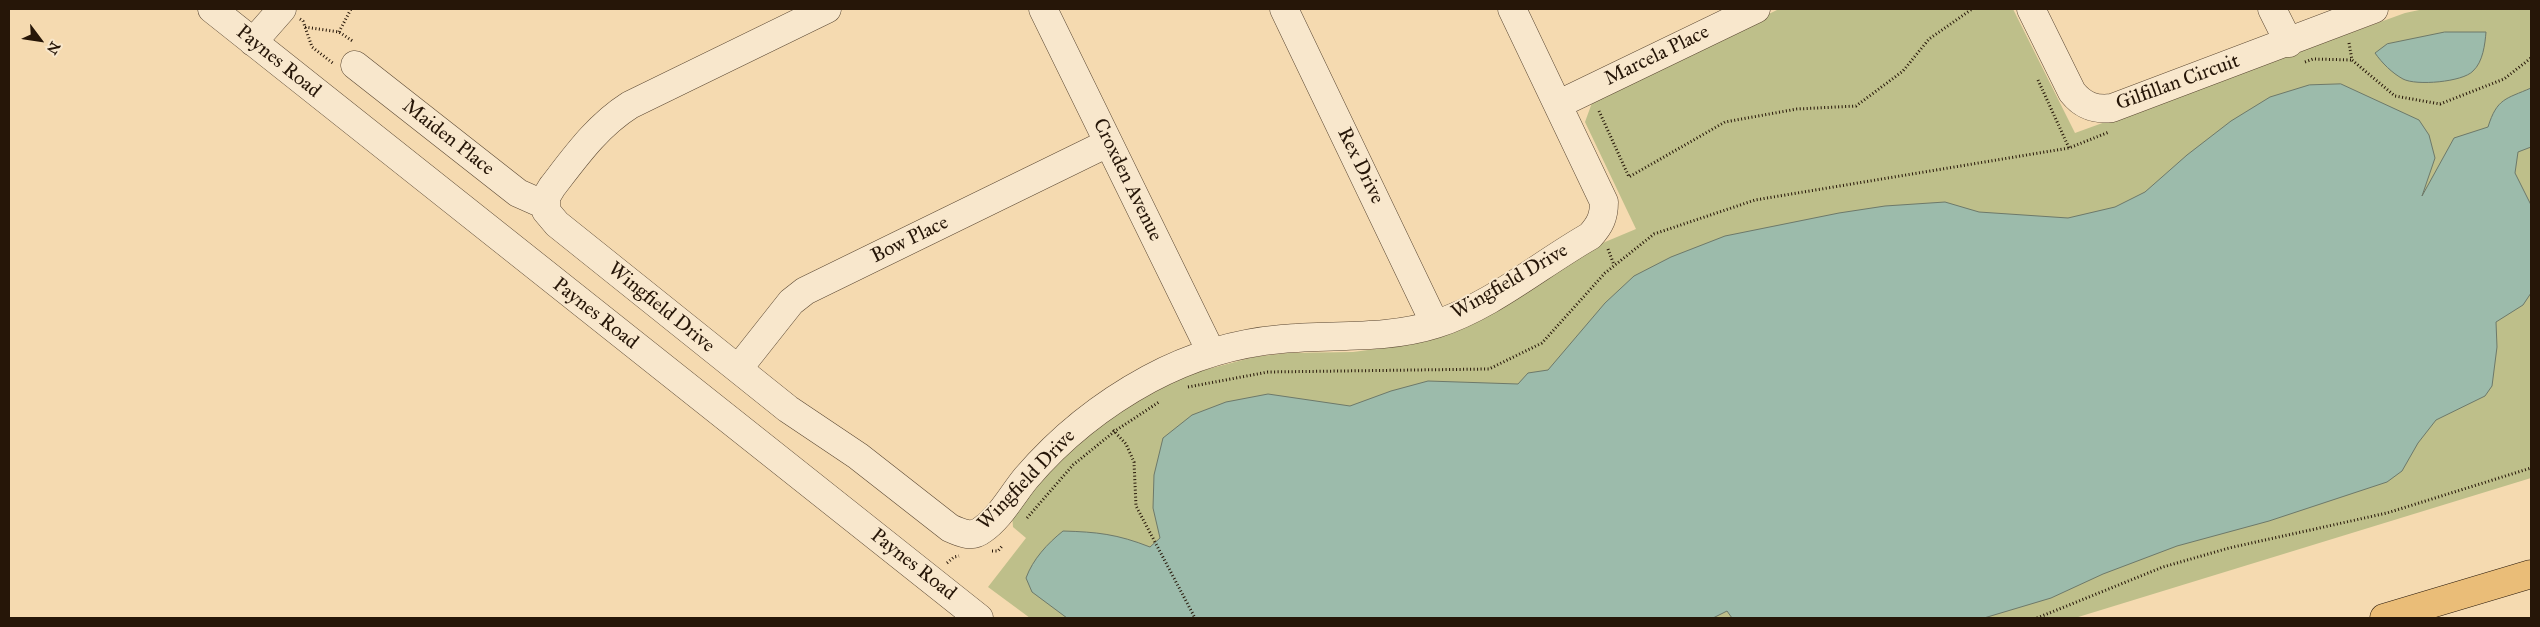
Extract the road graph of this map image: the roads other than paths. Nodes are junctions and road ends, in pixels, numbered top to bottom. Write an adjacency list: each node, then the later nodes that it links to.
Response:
1 (212, 9): 11 (street, Paynes Road)
2 (282, 9): 11 (street)
3 (827, 9): 16 (street)
4 (1043, 9): 15 (street, Croxden Avenue)
5 (1284, 9): 17 (street, Rex Drive)
6 (1512, 9): 14 (street, Wingfield Drive)
7 (1756, 9): 14 (street, Marcela Place)
8 (2031, 9): 12 (street, Gilfillan Circuit)
9 (2272, 9): 12 (street)
10 (2374, 9): 12 (street, Gilfillan Circuit)
11 (253, 42): 21 (street, Paynes Road)
12 (2296, 52)
13 (355, 65): 16 (street, Maiden Place)
14 (1559, 104): 17 (street, Wingfield Drive)
15 (1108, 143): 18 (street, Croxden Avenue); 19 (street, Bow Place)
16 (545, 205): 19 (street, Wingfield Drive)
17 (1435, 324): 18 (street, Wingfield Drive)
18 (1212, 352): 19 (street, Wingfield Drive)
19 (738, 369)
20 (2531, 574): 22 (highway)
21 (979, 618)
22 (2384, 618)

